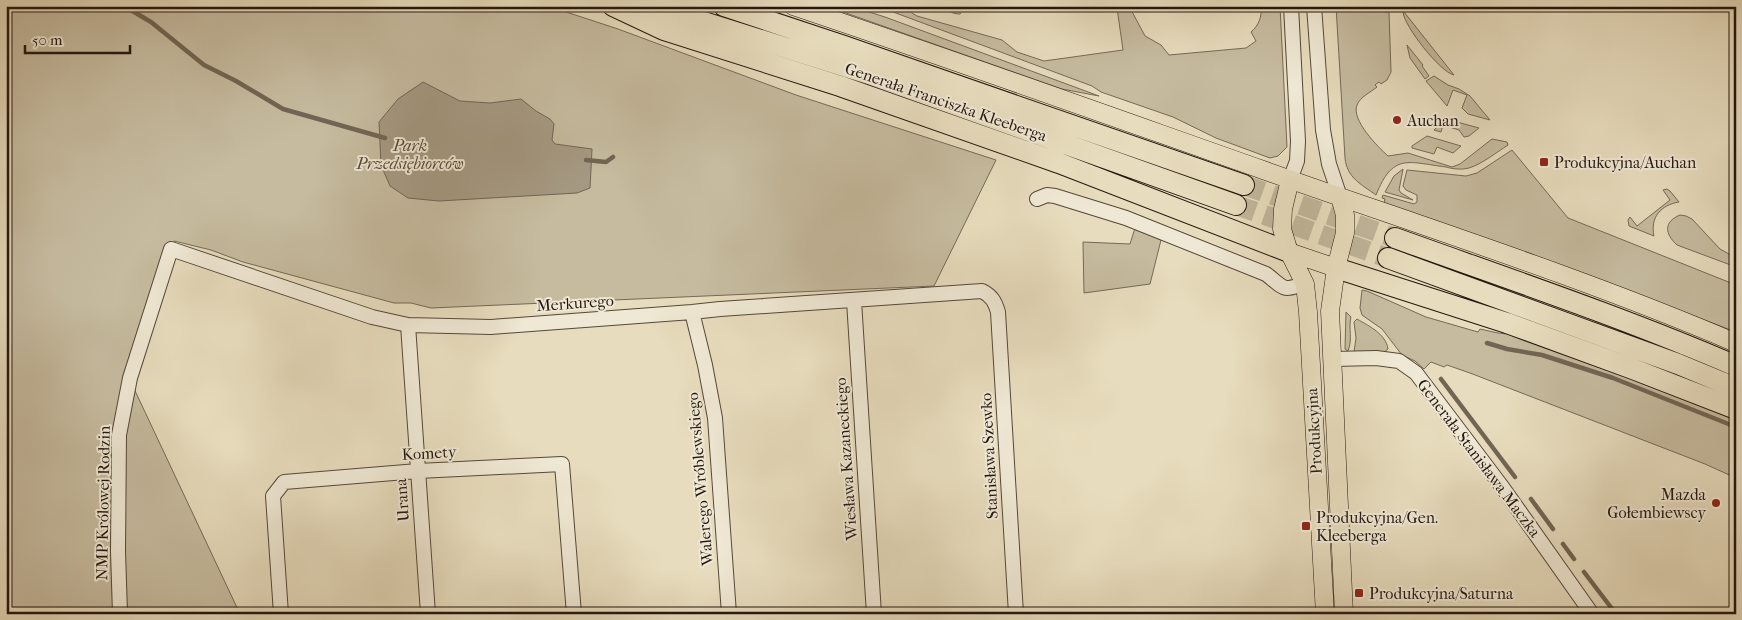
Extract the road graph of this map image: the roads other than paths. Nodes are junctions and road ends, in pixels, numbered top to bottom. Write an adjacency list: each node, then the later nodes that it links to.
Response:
1 (614, 6): 14 (highway)
2 (653, 6): 11 (highway, Generała Franciszka Kleeberga)
3 (724, 6): 8 (highway, Generała Franciszka Kleeberga)
4 (793, 6): 7 (main road)
5 (1291, 6): 7 (street)
6 (1314, 6): 9 (street)
7 (1290, 180): 9 (main road); 14 (main road, Produkcyjna)
8 (1244, 185)
9 (1340, 197): 16 (main road, Produkcyjna); 22 (main road)
10 (1037, 199): 17 (street)
11 (1236, 205)
12 (1395, 238): 24 (highway)
13 (171, 249): 21 (street, Merkurego); 30 (street, NMP Królowej Rodzin)
14 (1289, 252): 16 (main road); 17 (main road, Produkcyjna)
15 (1388, 258): 25 (highway)
16 (1336, 268): 23 (main road, Produkcyjna); 26 (highway)
17 (1304, 284): 29 (main road, Produkcyjna)
18 (992, 297): 19 (street, Merkurego); 36 (street, Stanisława Szewko)
19 (854, 301): 20 (street, Merkurego); 35 (street, Wiesława Kazaneckiego)
20 (692, 312): 21 (street, Merkurego); 34 (street, Walerego Wróblewskiego)
21 (408, 325): 27 (street, Urana)
22 (1736, 343)
23 (1333, 359): 28 (main road, Produkcyjna); 39 (street, Generała Stanisława Maczka)
24 (1736, 366)
25 (1736, 388)
26 (1736, 409)
27 (418, 471): 31 (street, Komety); 32 (street, Urana); 33 (street, Komety)
28 (1341, 570): 29 (main road); 38 (main road, Produkcyjna)
29 (1323, 571): 37 (main road, Produkcyjna)
30 (120, 614)
31 (281, 614)
32 (428, 614)
33 (574, 614)
34 (729, 614)
35 (874, 614)
36 (1016, 614)
37 (1325, 614)
38 (1344, 614)
39 (1592, 614)

